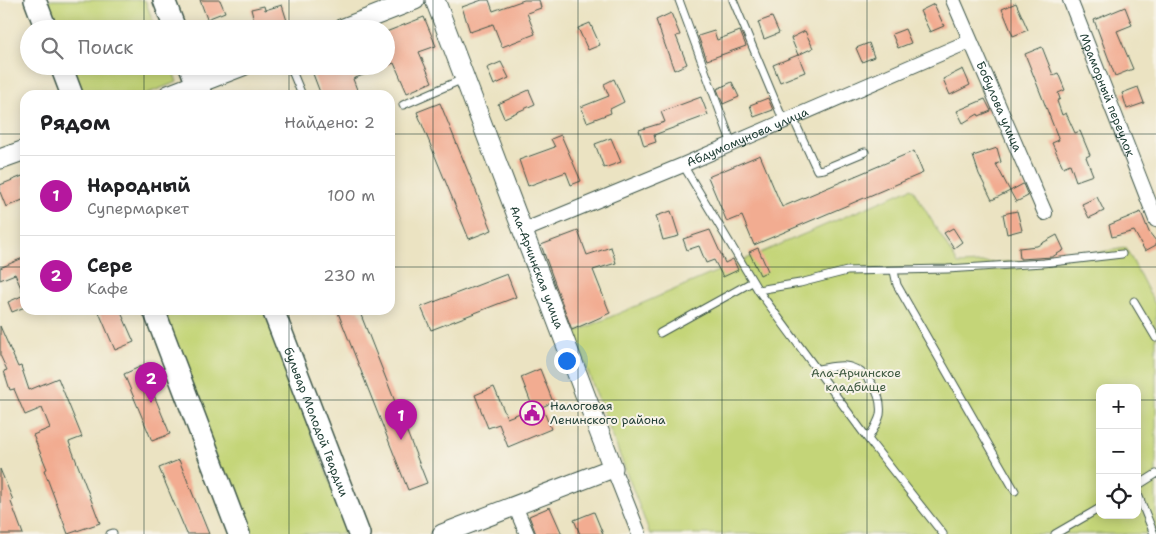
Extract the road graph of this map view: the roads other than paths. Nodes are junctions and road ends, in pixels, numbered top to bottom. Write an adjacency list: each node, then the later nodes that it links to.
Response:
1 (35, 0): 9 (main road)
2 (164, 0): 10 (main road)
3 (415, 0): 11 (street)
4 (435, 0): 16 (street, Ала-Арчинская улица)
5 (679, 0): 23 (lane)
6 (733, 0): 22 (lane)
7 (953, 0): 12 (street, Бобулова улица)
8 (1070, 0): 29 (street, Мраморный переулок)
9 (43, 20)
10 (172, 20)
11 (364, 20)
12 (970, 41): 22 (street, Абдумомунова улица); 28 (street, Бобулова улица)
13 (64, 75): 18 (main road)
14 (216, 75): 17 (street)
15 (294, 75): 20 (lane)
16 (466, 78): 21 (lane); 30 (street, Ала-Арчинская улица)
17 (195, 82): 19 (street)
18 (70, 90)
19 (178, 90)
20 (300, 90)
21 (403, 105)
22 (788, 120): 23 (street, Абдумомунова улица); 25 (lane)
23 (732, 144): 27 (street, Абдумомунова улица)
24 (20, 152): 26 (street)
25 (865, 152)
26 (0, 159)
27 (683, 165): 30 (street, Абдумомунова улица); 33 (lane)
28 (1045, 213)
29 (1156, 220)
30 (525, 230): 42 (street, Ала-Арчинская улица)
31 (1122, 254): 32 (lane)
32 (894, 271): 34 (lane); 45 (lane)
33 (752, 282): 34 (lane); 38 (lane)
34 (758, 290): 40 (lane)
35 (1134, 301): 39 (lane)
36 (156, 315): 49 (main road)
37 (275, 315): 50 (main road, бульвар Молодой Гвардии)
38 (660, 334)
39 (1156, 338)
40 (818, 369): 41 (lane); 41 (lane)
41 (868, 440): 54 (lane)
42 (613, 468): 47 (street); 53 (street, Ала-Арчинская улица)
43 (1156, 474): 44 (lane)
44 (1141, 483)
45 (1015, 491)
46 (1141, 502): 56 (lane)
47 (516, 506): 51 (street); 52 (street)
48 (1096, 510): 55 (lane)
49 (239, 534)
50 (359, 534)
51 (442, 534)
52 (527, 534)
53 (639, 534)
54 (943, 534)
55 (1055, 534)
56 (1154, 534)

